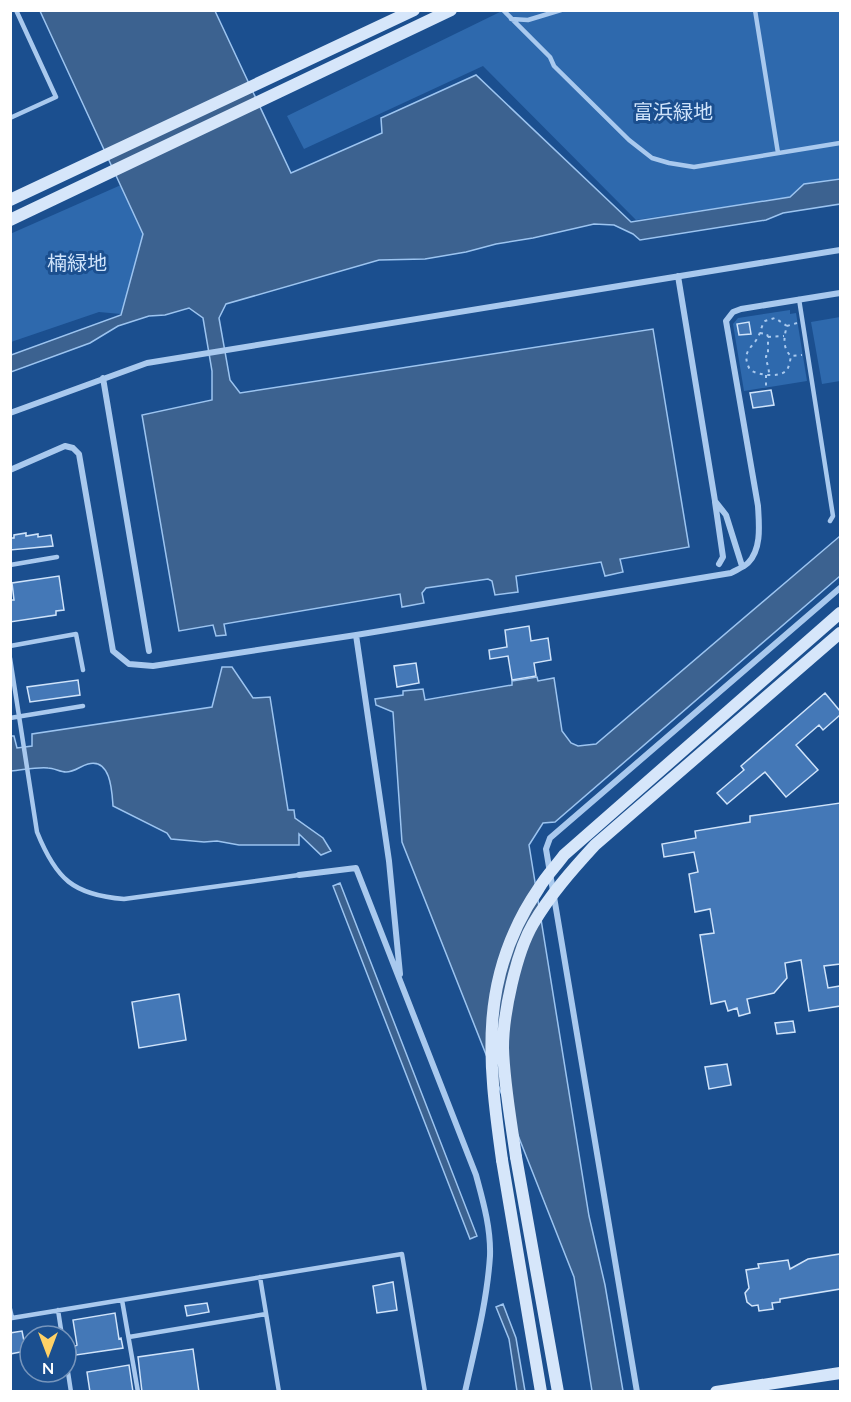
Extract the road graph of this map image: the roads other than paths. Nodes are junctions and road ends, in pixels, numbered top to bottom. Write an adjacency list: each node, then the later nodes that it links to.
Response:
1 (16, 10): 8 (lane)
2 (414, 10): 11 (street)
3 (451, 10): 12 (street)
4 (503, 10): 7 (lane)
5 (561, 10): 7 (lane)
6 (755, 10): 10 (lane)
7 (511, 19): 10 (lane)
8 (10, 118)
9 (840, 143): 10 (lane)
10 (778, 153)
11 (10, 200)
12 (10, 220)
13 (840, 250): 14 (street)
14 (678, 276): 17 (street); 20 (street)
15 (840, 293): 16 (street)
16 (799, 299): 21 (lane); 25 (street)
17 (103, 378): 18 (street); 31 (street)
18 (10, 413)
19 (10, 470): 29 (street)
20 (715, 501): 23 (street); 25 (street)
21 (830, 521)
22 (57, 557): 24 (lane)
23 (718, 564)
24 (10, 565)
25 (742, 566): 29 (street)
26 (840, 588): 54 (street)
27 (840, 614): 52 (street, bridge)
28 (840, 633): 53 (street, bridge)
29 (356, 636): 38 (street)
30 (10, 646): 33 (lane)
31 (149, 651)
32 (10, 658): 35 (lane)
33 (83, 670)
34 (83, 706): 35 (lane)
35 (20, 716): 36 (lane); 37 (lane)
36 (10, 718)
37 (299, 876): 38 (street)
38 (401, 983): 51 (street)
39 (260, 1277): 40 (lane); 43 (lane); 50 (lane)
40 (122, 1300): 42 (lane); 45 (lane)
41 (10, 1308): 42 (lane)
42 (58, 1310): 44 (lane)
43 (266, 1314): 45 (lane); 49 (lane)
44 (60, 1324)
45 (129, 1337): 48 (lane)
46 (840, 1373): 47 (street)
47 (739, 1390): 55 (street)
48 (138, 1392)
49 (279, 1392)
50 (424, 1392)
51 (465, 1392)
52 (541, 1392)
53 (558, 1392)
54 (637, 1392)
55 (716, 1392)

